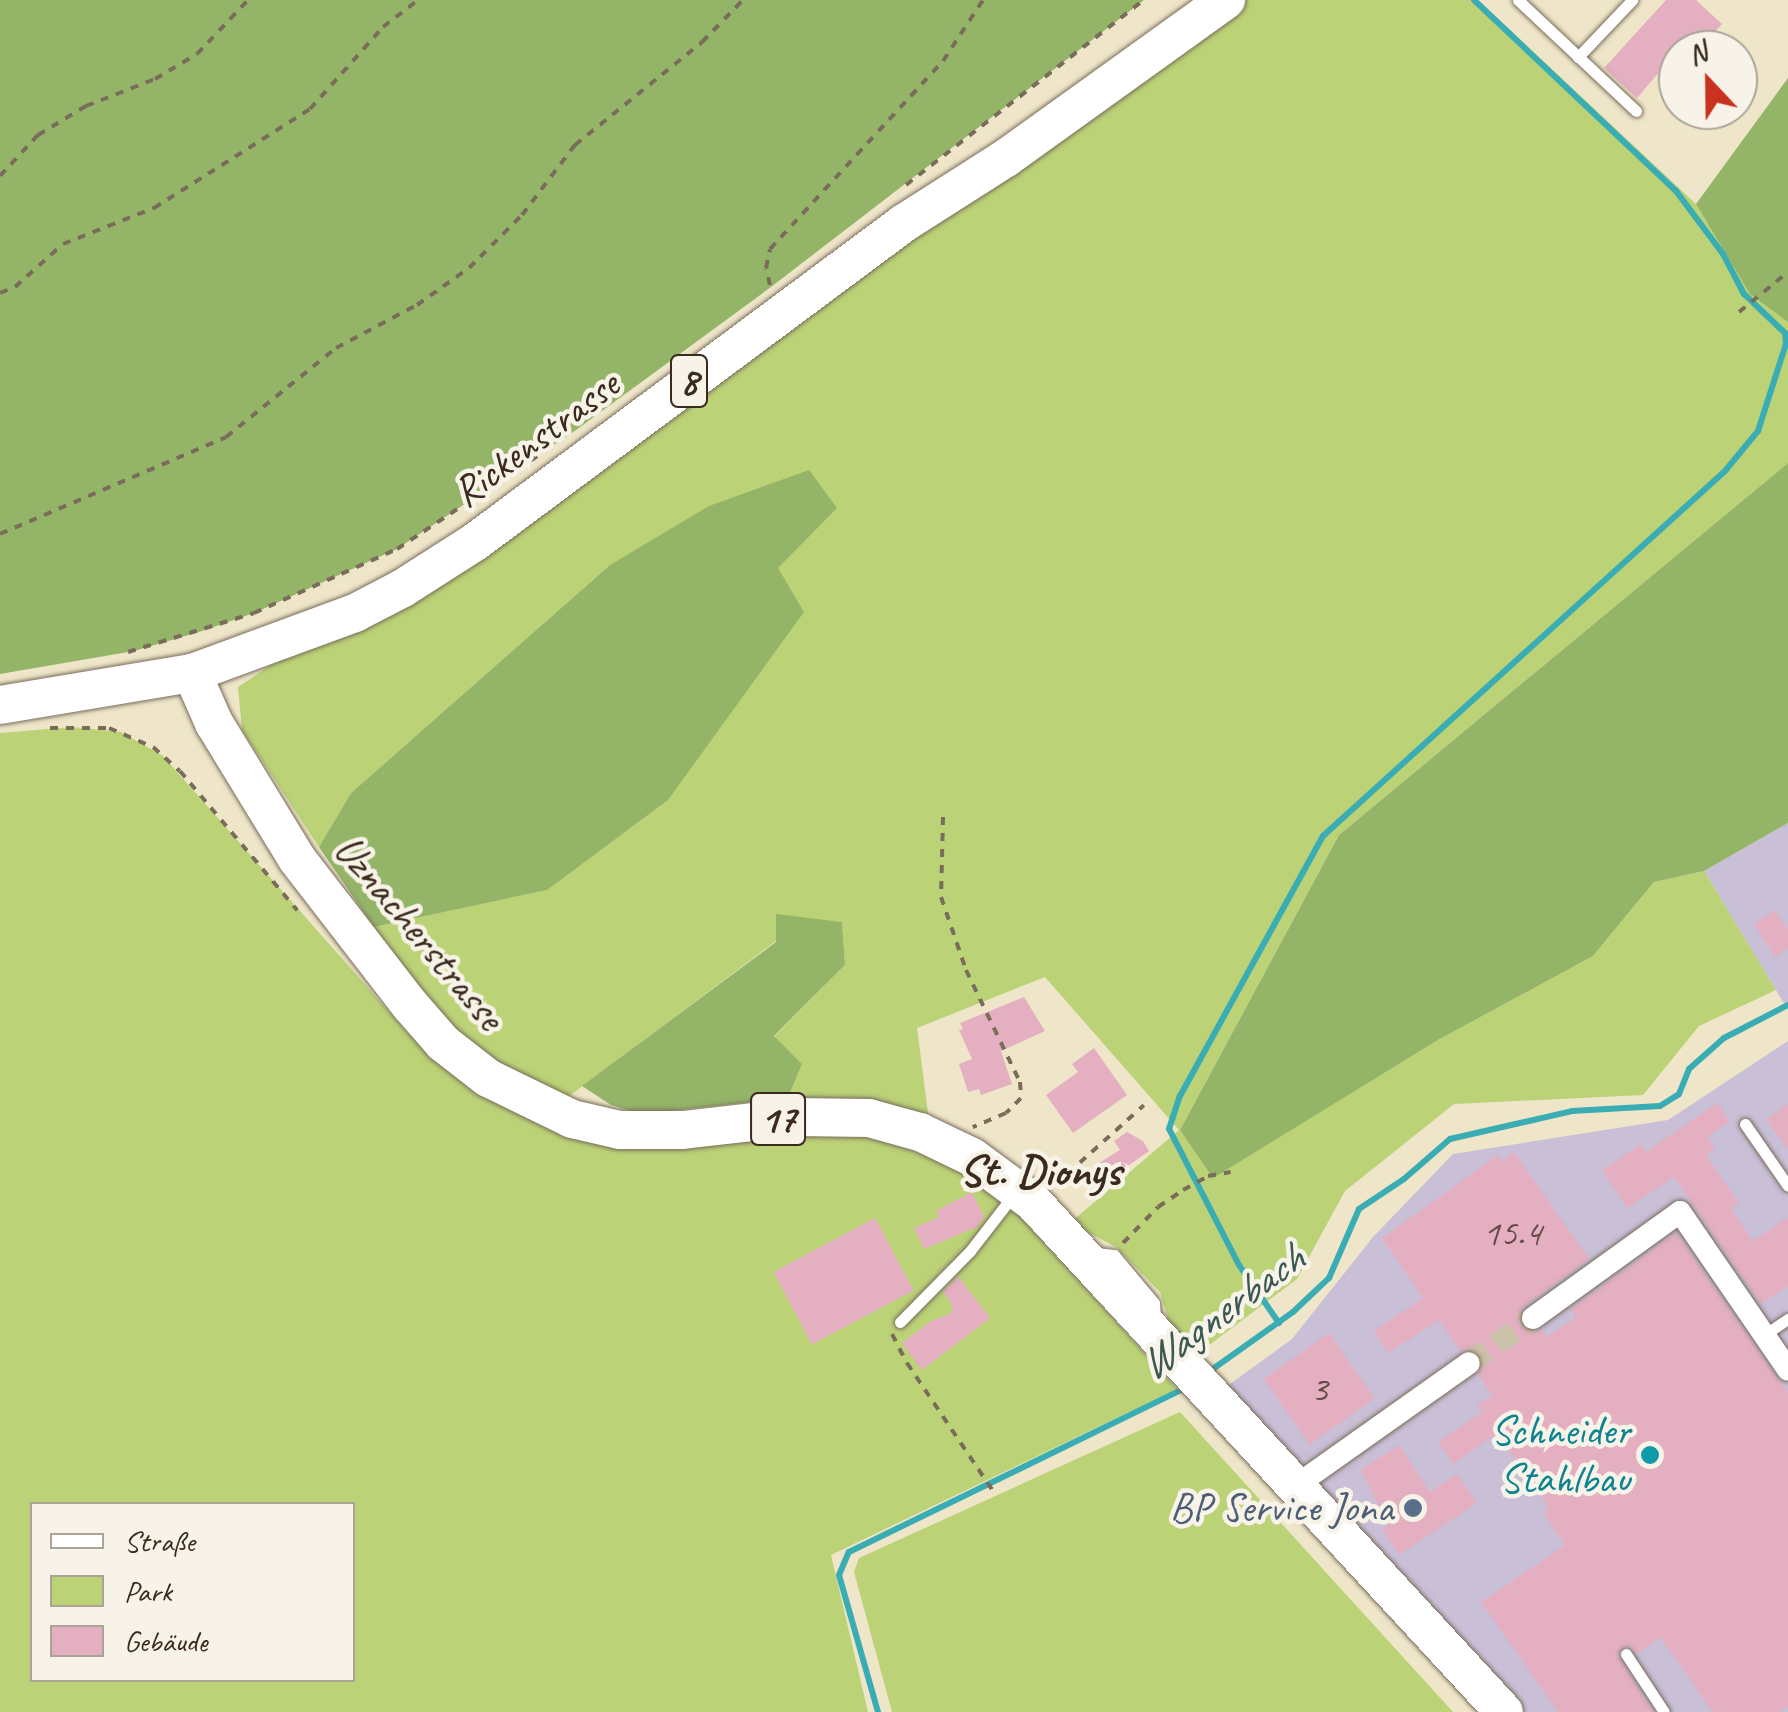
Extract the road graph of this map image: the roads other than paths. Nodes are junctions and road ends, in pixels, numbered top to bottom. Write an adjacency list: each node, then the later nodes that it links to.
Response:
1 (1190, 0): 7 (main road, Rickenstrasse / 8)
2 (1226, 0): 7 (main road, Rickenstrasse / 8)
3 (1518, 0): 5 (lane)
4 (1632, 0): 5 (lane)
5 (1578, 57): 6 (lane)
6 (1636, 111)
7 (901, 207): 8 (main road, Rickenstrasse / 8)
8 (192, 673): 9 (main road, 8); 12 (main road, Uznacherstrasse / 17)
9 (0, 705)
10 (1745, 1124): 11 (lane)
11 (1788, 1186)
12 (1025, 1197): 15 (lane); 19 (main road, Uznacherstrasse / 17)
13 (1533, 1318): 16 (street)
14 (1788, 1318): 16 (lane)
15 (900, 1322)
16 (1765, 1338): 18 (street)
17 (1469, 1363): 19 (street)
18 (1788, 1370)
19 (1294, 1486): 21 (main road, Uznacherstrasse / 17)
20 (1626, 1654): 22 (lane)
21 (1504, 1712)
22 (1664, 1712)

